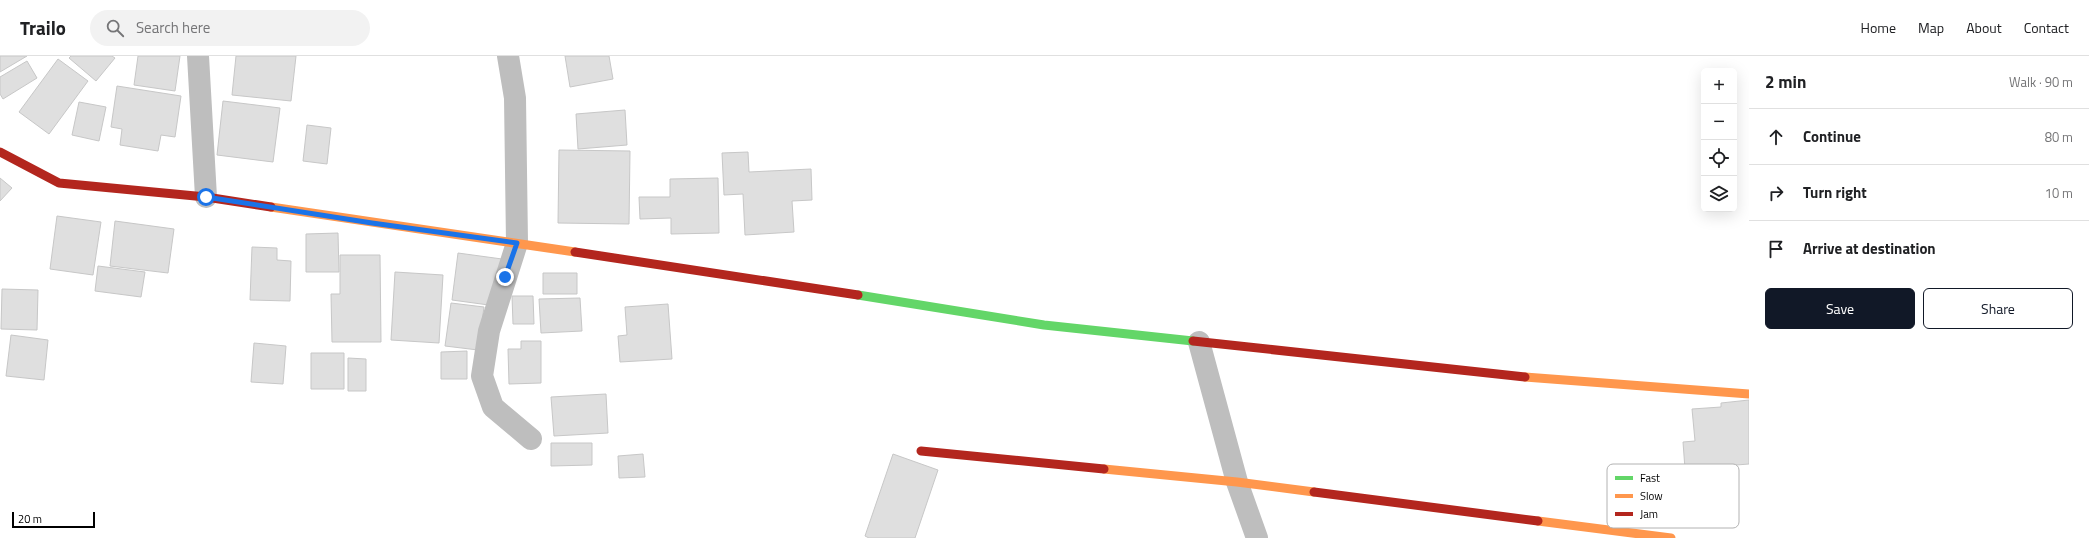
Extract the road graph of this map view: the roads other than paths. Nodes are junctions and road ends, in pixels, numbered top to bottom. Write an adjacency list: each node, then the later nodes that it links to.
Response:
1 (198, 56): 4 (street)
2 (508, 56): 5 (street)
3 (0, 152): 4 (main road)
4 (206, 197): 5 (main road)
5 (517, 243): 6 (main road); 8 (street)
6 (1198, 342): 7 (main road); 10 (street)
7 (1749, 394)
8 (531, 439)
9 (922, 451): 10 (main road)
10 (1237, 482): 11 (street); 12 (main road)
11 (1257, 538)
12 (1671, 538)

